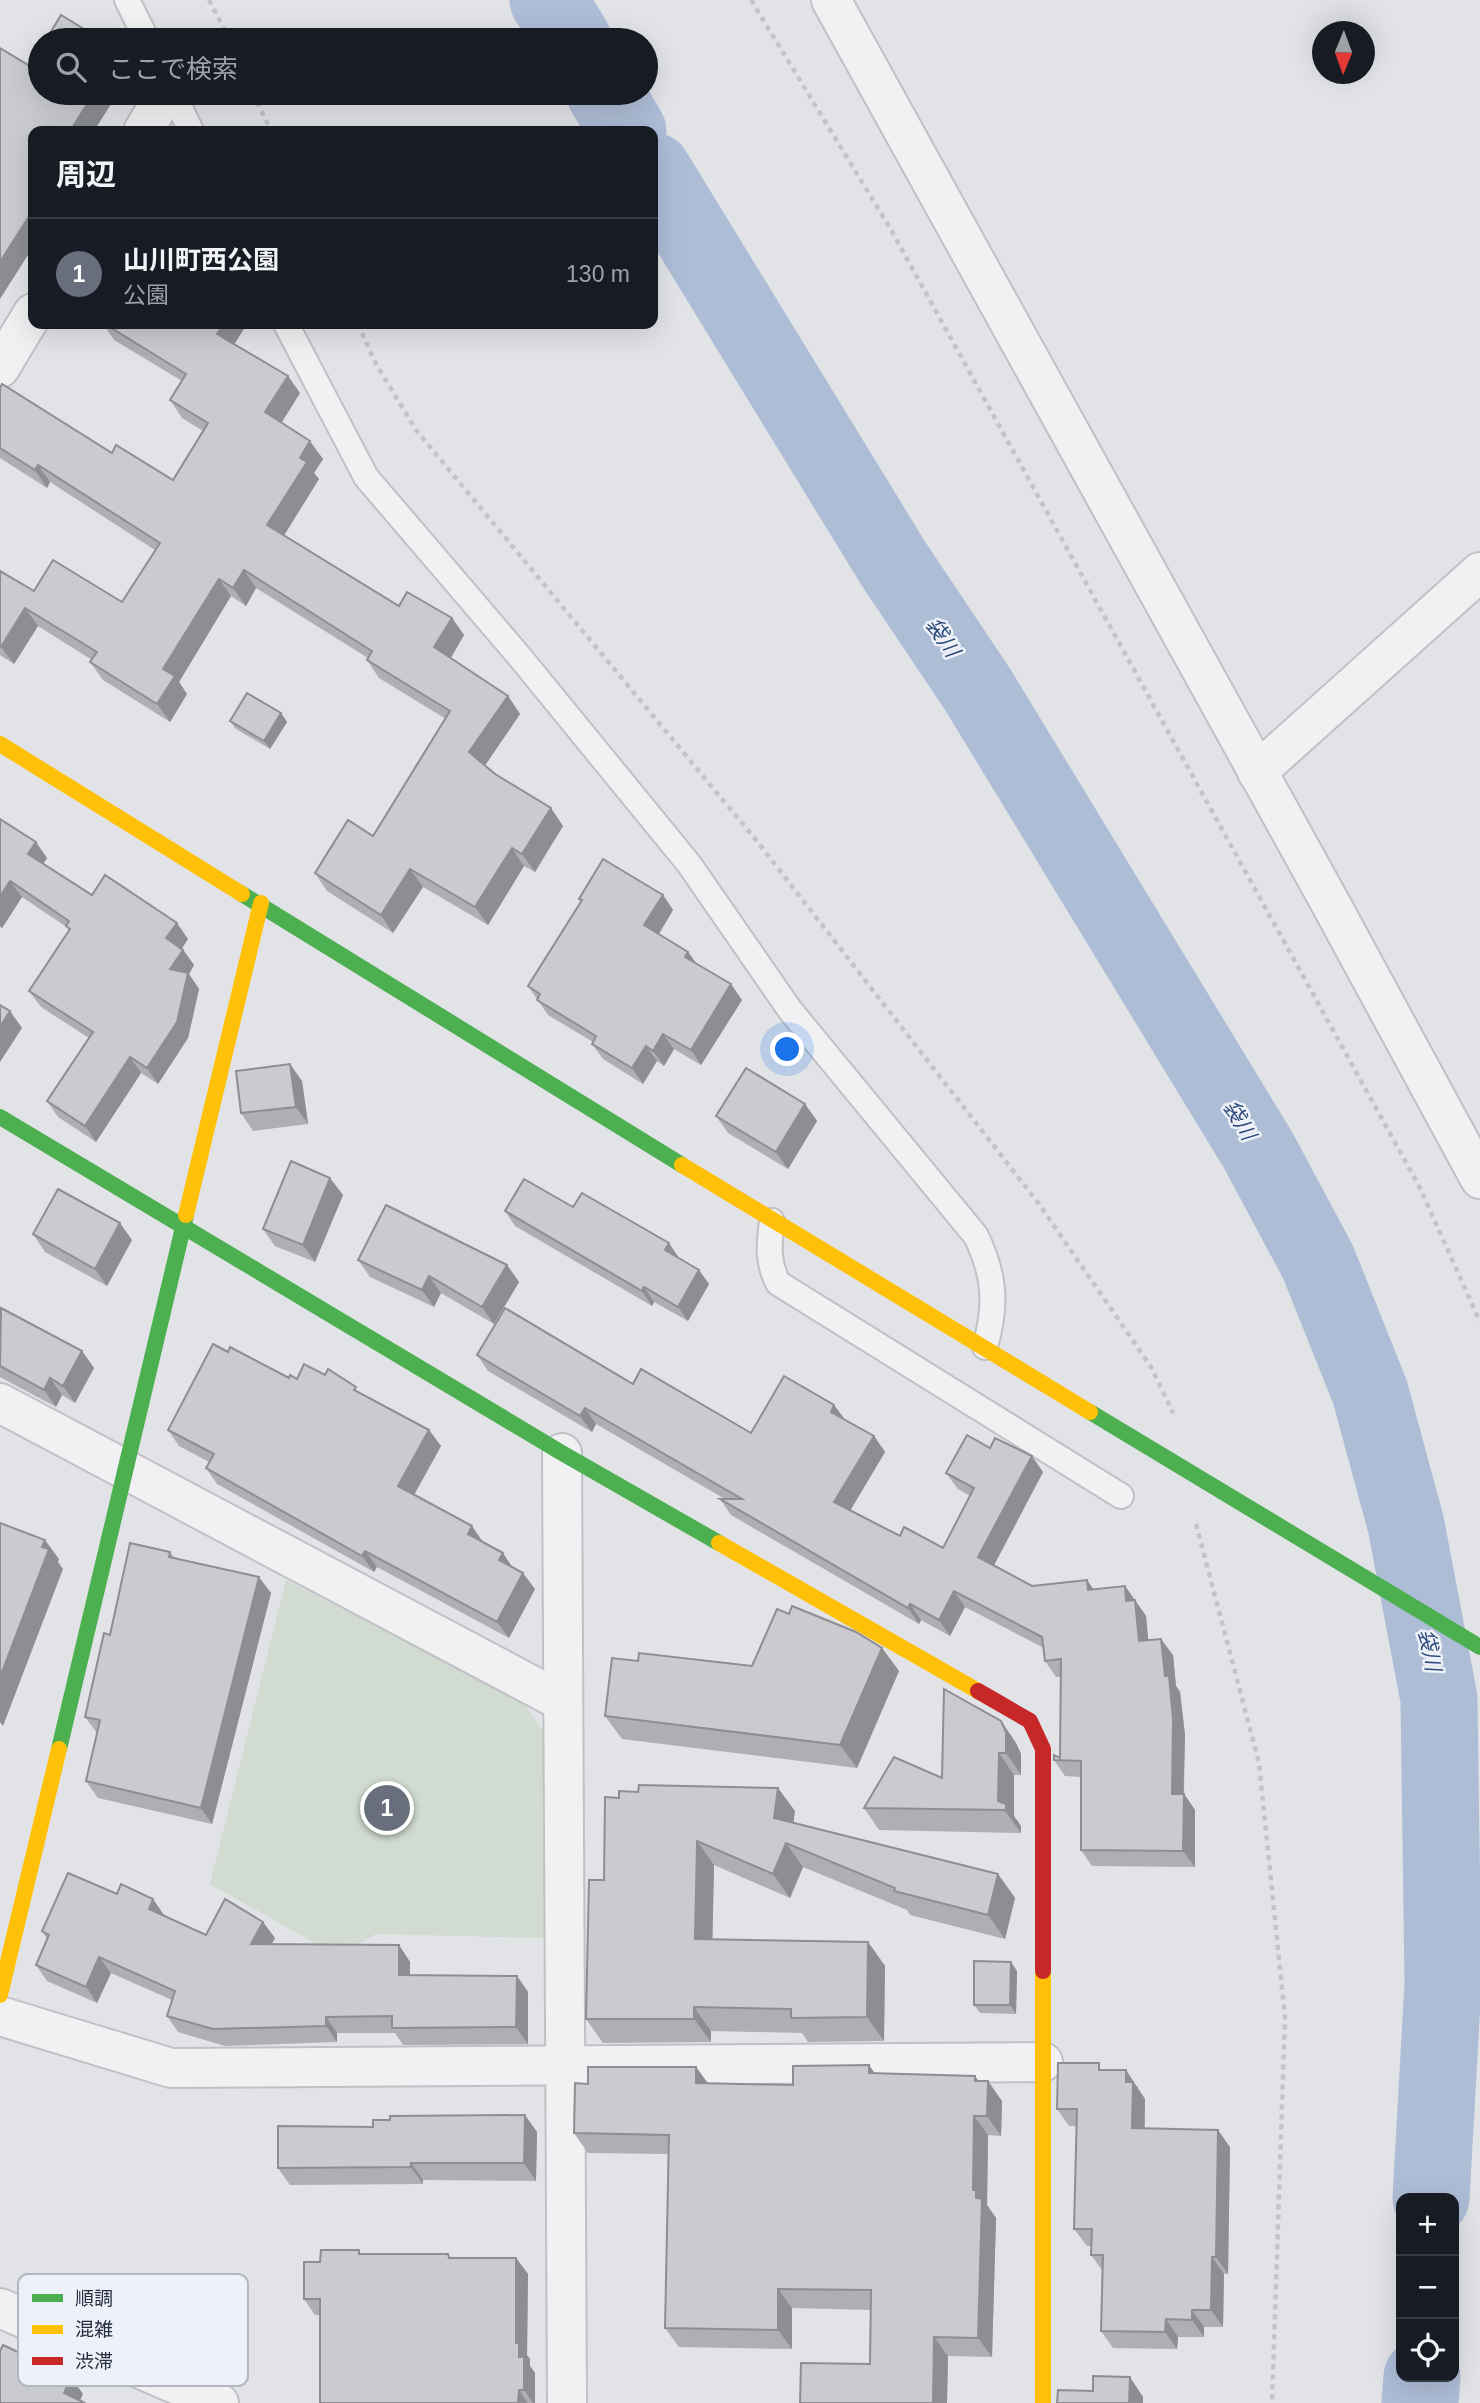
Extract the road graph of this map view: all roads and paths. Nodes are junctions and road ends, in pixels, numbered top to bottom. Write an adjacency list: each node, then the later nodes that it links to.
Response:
1 (127, 0): 5 (lane)
2 (209, 0): 6 (path)
3 (751, 0): 25 (path)
4 (831, 0): 19 (street)
5 (141, 28)
6 (224, 28)
7 (159, 105): 10 (street)
8 (179, 105): 11 (lane)
9 (259, 105): 12 (path)
10 (146, 126)
11 (189, 126)
12 (269, 126)
13 (28, 321): 16 (street)
14 (289, 329): 26 (lane)
15 (360, 329): 28 (path)
16 (1, 365)
17 (1480, 572): 19 (street)
18 (0, 744): 20 (street)
19 (1257, 772): 22 (street)
20 (261, 903): 23 (street); 24 (street)
21 (0, 1117): 24 (street)
22 (1480, 1179)
23 (772, 1221): 26 (street); 31 (lane)
24 (183, 1228): 29 (street); 30 (street)
25 (1480, 1322)
26 (985, 1347): 33 (street)
27 (0, 1403): 30 (street)
28 (1178, 1426)
29 (562, 1453): 34 (street); 37 (street)
30 (126, 1471): 34 (street); 35 (street)
31 (1121, 1496)
32 (1195, 1515): 45 (path)
33 (1480, 1647)
34 (563, 1702): 38 (street)
35 (0, 1995)
36 (0, 2016): 38 (street)
37 (1042, 2062): 38 (street); 44 (street)
38 (565, 2065): 43 (street)
39 (0, 2308): 40 (street)
40 (18, 2316)
41 (180, 2386): 42 (street)
42 (219, 2403)
43 (567, 2403)
44 (1043, 2403)
45 (1272, 2403)

